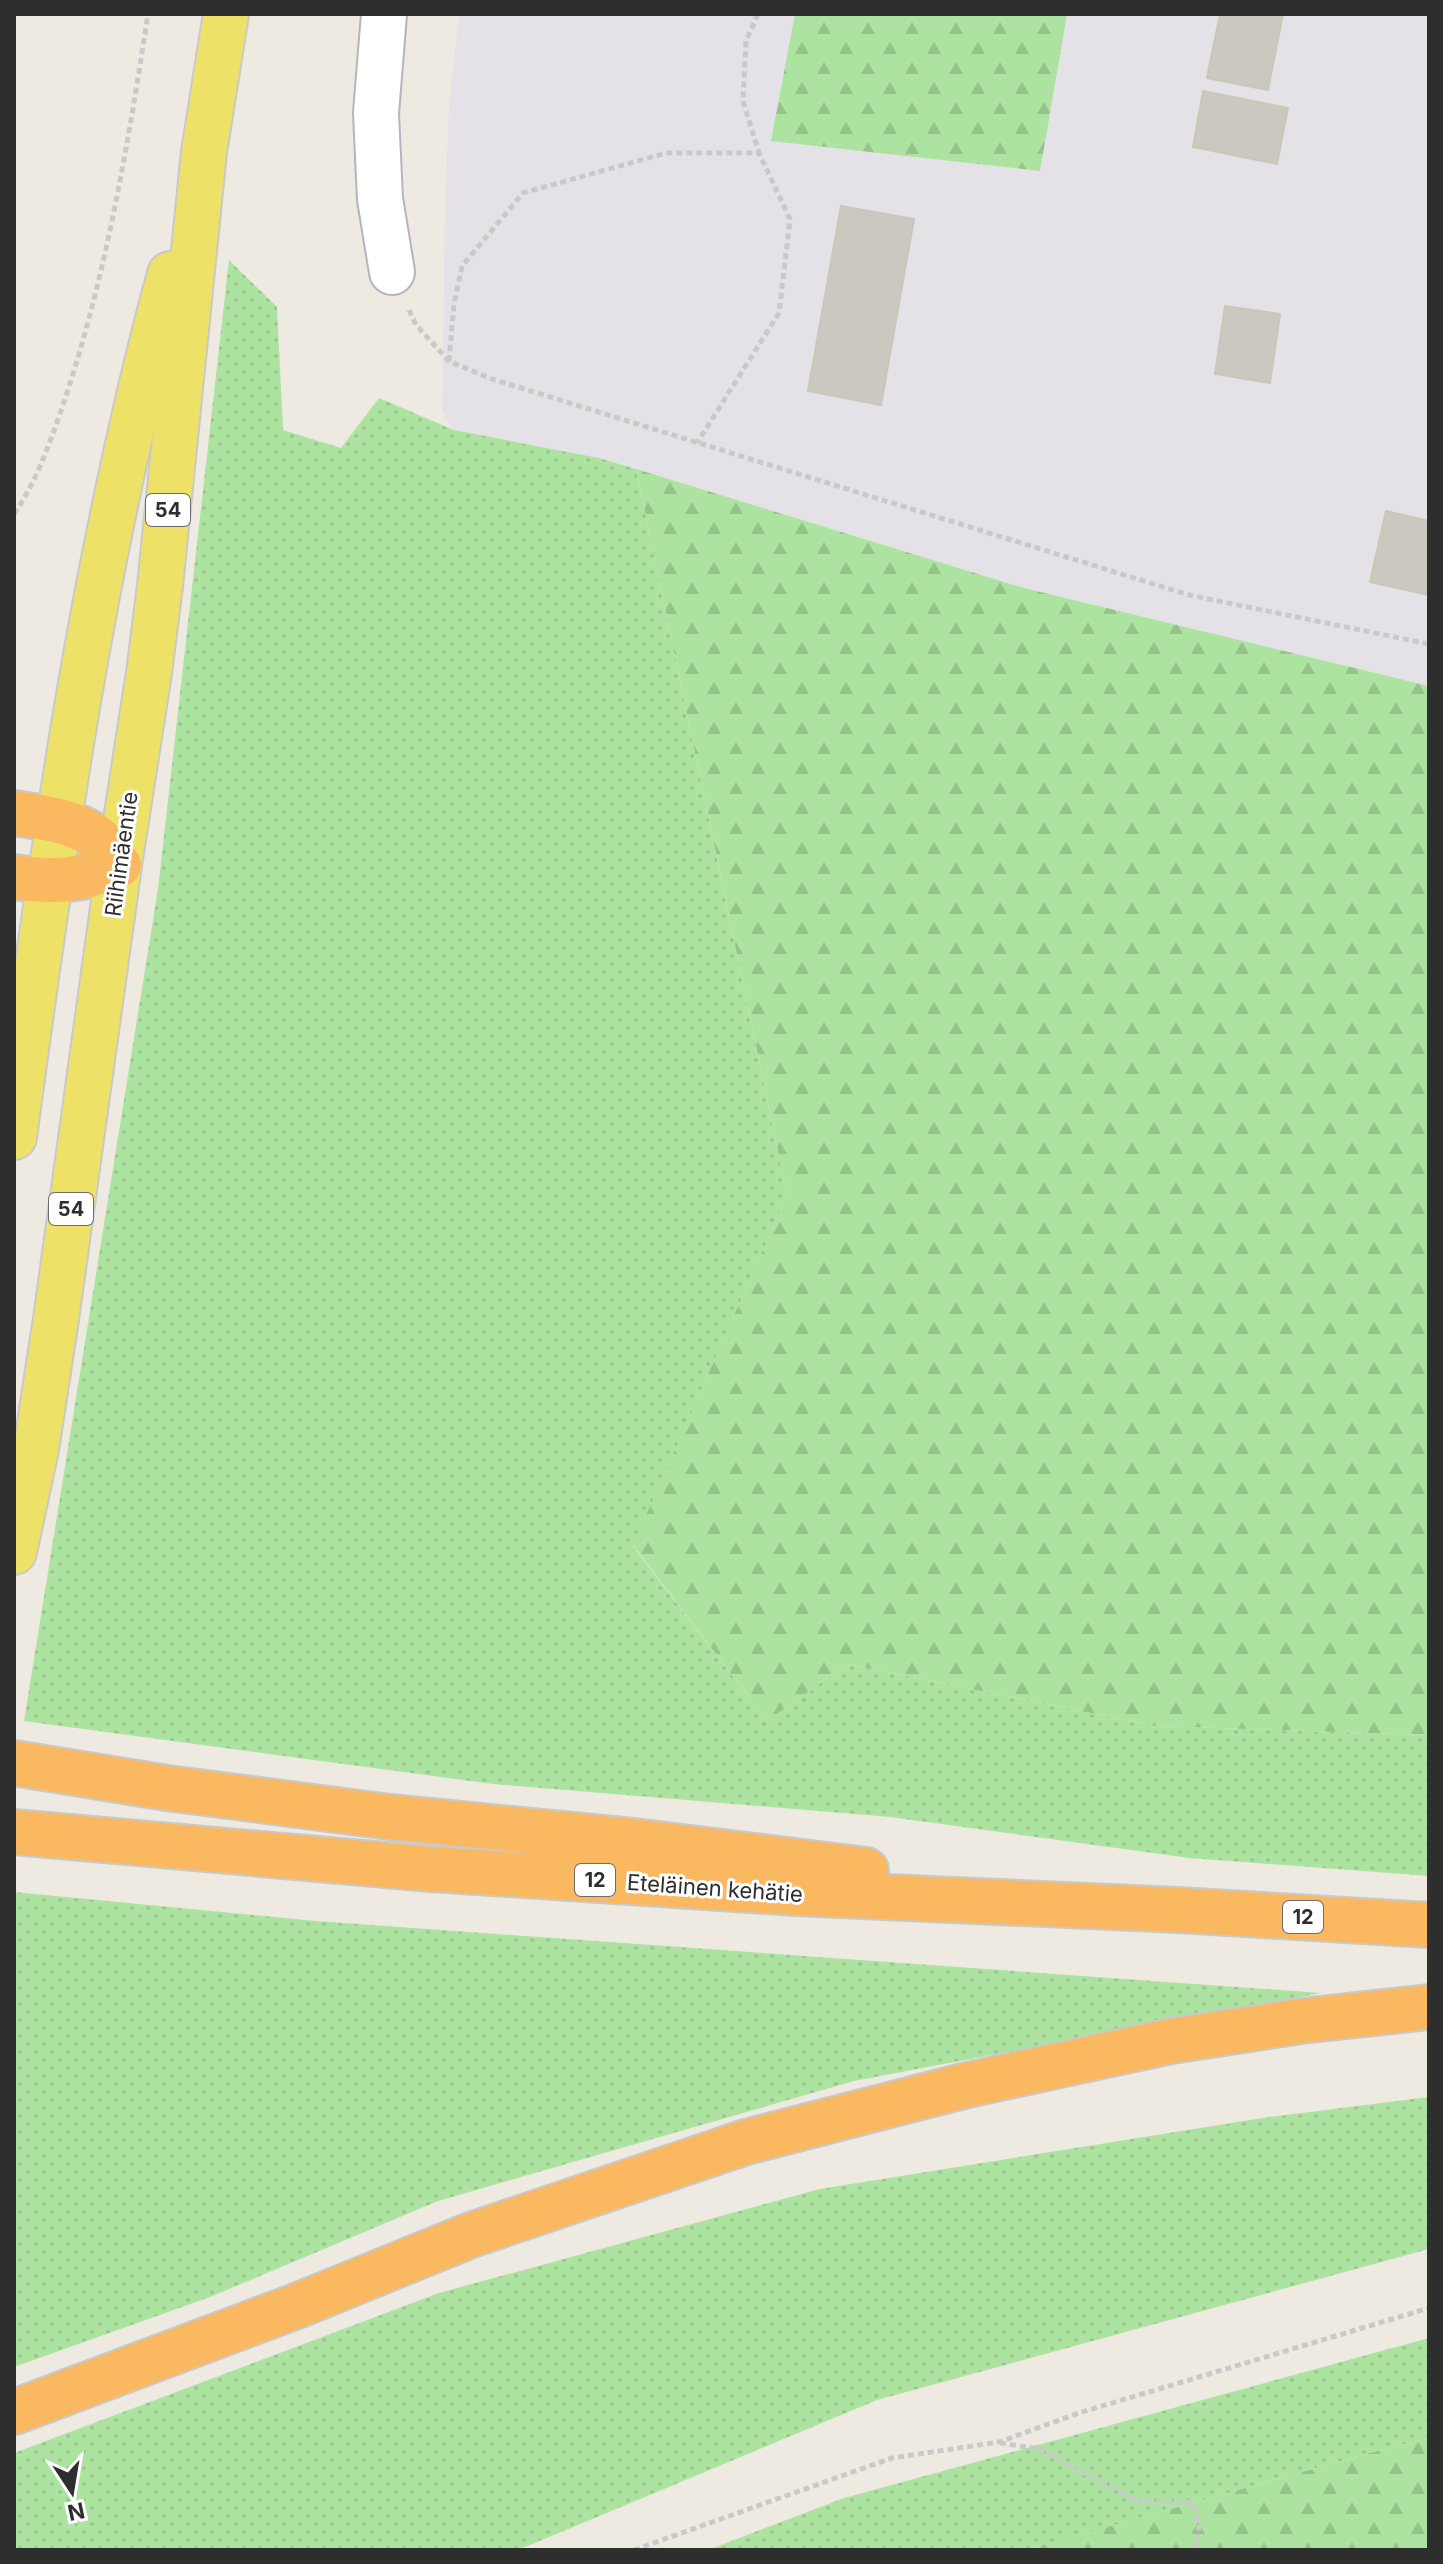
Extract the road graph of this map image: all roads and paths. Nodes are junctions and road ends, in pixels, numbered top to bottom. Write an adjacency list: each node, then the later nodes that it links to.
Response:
1 (148, 14): 10 (path)
2 (226, 14): 5 (main road, Riihimäentie)
3 (384, 14): 7 (street)
4 (758, 14): 6 (path)
5 (204, 152): 13 (main road, Riihimäentie / 54); 14 (main road, Riihimäentie / 54)
6 (759, 153): 8 (path); 9 (path)
7 (392, 272): 8 (path)
8 (449, 361): 9 (path)
9 (697, 443): 11 (path)
10 (14, 514)
11 (1429, 644)
12 (14, 813): 13 (highway)
13 (58, 820): 14 (highway); 15 (main road, Riihimäentie / 54)
14 (119, 865): 15 (highway); 17 (main road, Riihimäentie / 54)
15 (31, 880): 16 (main road, Riihimäentie / 54)
16 (14, 1137)
17 (14, 1552)
18 (14, 1763): 20 (highway)
19 (14, 1832): 20 (highway, Eteläinen kehätie / 12)
20 (1178, 1910): 21 (highway, 12)
21 (1429, 1925)
22 (1429, 2007): 24 (highway)
23 (1429, 2308): 25 (path)
24 (14, 2412)
25 (999, 2442): 26 (path); 27 (path)
26 (634, 2550)
27 (1195, 2550)

